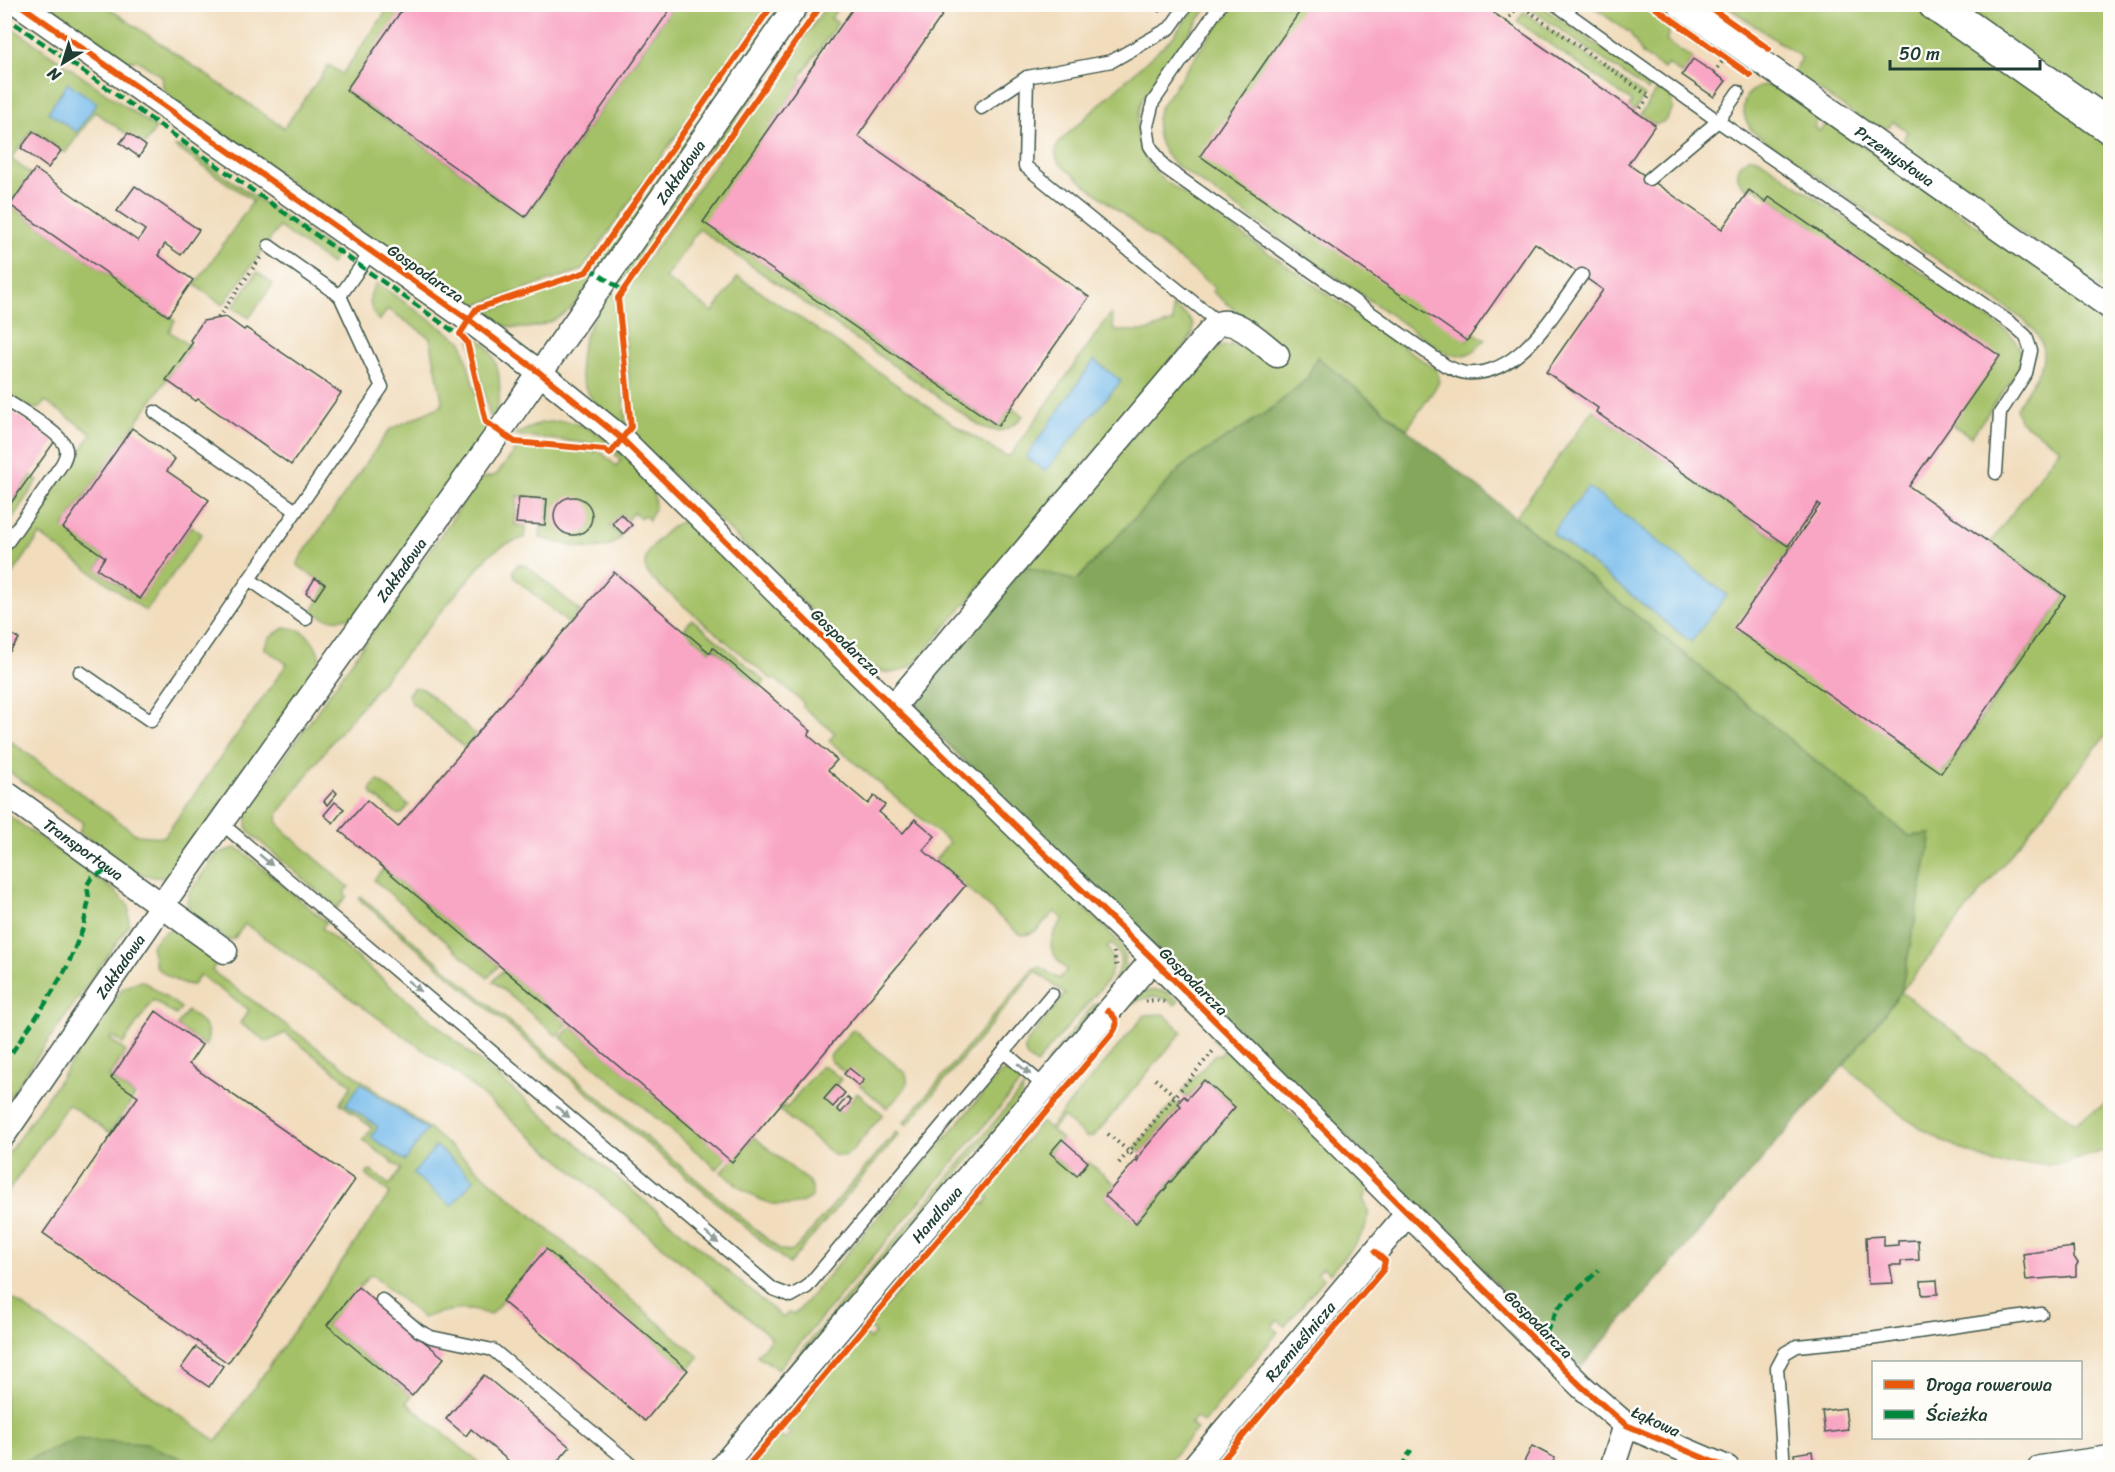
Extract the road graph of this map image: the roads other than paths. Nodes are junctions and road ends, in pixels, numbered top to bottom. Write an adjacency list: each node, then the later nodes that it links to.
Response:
1 (18, 4): 15 (street, Gospodarcza)
2 (797, 4): 21 (street, Zakładowa)
3 (1187, 4): 8 (lane)
4 (1221, 4): 16 (lane)
5 (1555, 4): 11 (lane)
6 (1679, 4): 18 (street, Przemysłowa)
7 (1935, 4): 12 (main road)
8 (1027, 78): 10 (lane); 19 (lane)
9 (1738, 92): 11 (lane)
10 (981, 108)
11 (1718, 121): 13 (lane); 24 (lane)
12 (2110, 127)
13 (1650, 179)
14 (268, 246): 17 (lane)
15 (371, 252): 17 (lane); 21 (street, Gospodarcza)
16 (1582, 275)
17 (340, 296): 25 (lane)
18 (2110, 307)
19 (1219, 323): 20 (street); 30 (street)
20 (1277, 355)
21 (540, 373): 30 (street, Gospodarcza); 32 (street, Zakładowa)
22 (4, 399): 26 (lane)
23 (155, 412): 25 (lane)
24 (1996, 473)
25 (296, 511): 27 (lane)
26 (4, 548)
27 (249, 579): 28 (lane); 29 (lane)
28 (306, 619)
29 (80, 672)
30 (893, 707): 35 (street, Gospodarcza)
31 (4, 792): 33 (street, Transportowa)
32 (221, 823): 33 (street, Zakładowa); 37 (lane, one-way to 37)
33 (162, 905): 34 (street, Transportowa); 39 (street, Zakładowa)
34 (225, 951)
35 (1152, 959): 38 (street, Handlowa); 40 (street, Gospodarcza)
36 (1052, 994): 37 (lane)
37 (1004, 1052): 38 (lane, one-way to 38)
38 (1044, 1086): 47 (street, Handlowa)
39 (4, 1134)
40 (1408, 1213): 43 (street, Gospodarcza); 48 (street, Rzemieślnicza)
41 (382, 1300): 46 (lane)
42 (2041, 1314): 51 (lane)
43 (1581, 1386): 44 (street, Łąkowa)
44 (1626, 1425): 49 (street); 50 (street, Łąkowa)
45 (2110, 1458): 52 (street)
46 (636, 1467)
47 (720, 1467)
48 (1193, 1467)
49 (1612, 1467)
50 (1727, 1467)
51 (1784, 1467)
52 (2040, 1467)

